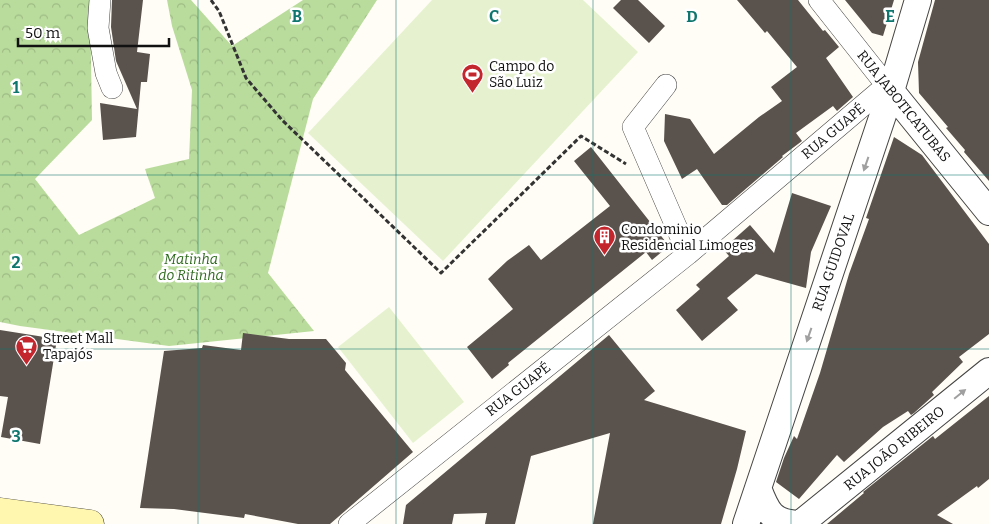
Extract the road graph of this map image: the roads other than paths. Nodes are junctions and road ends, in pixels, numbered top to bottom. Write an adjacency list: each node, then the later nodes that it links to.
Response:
1 (100, 0): 5 (street)
2 (819, 0): 6 (street, RUA JABOTICATUBAS)
3 (918, 0): 6 (street, RUA GUIDOVAL)
4 (666, 85): 8 (street)
5 (112, 88)
6 (889, 88): 7 (street, RUA JABOTICATUBAS); 8 (street, RUA GUAPÉ); 10 (street, RUA GUIDOVAL, one-way to 10)
7 (989, 212)
8 (688, 254): 13 (street, RUA GUAPÉ)
9 (989, 371): 15 (street, RUA JOÃO RIBEIRO, one-way to 9)
10 (758, 488): 14 (street, RUA GUIDOVAL); 15 (street)
11 (0, 512): 12 (main road)
12 (90, 524)
13 (349, 524)
14 (746, 524)
15 (800, 524)

